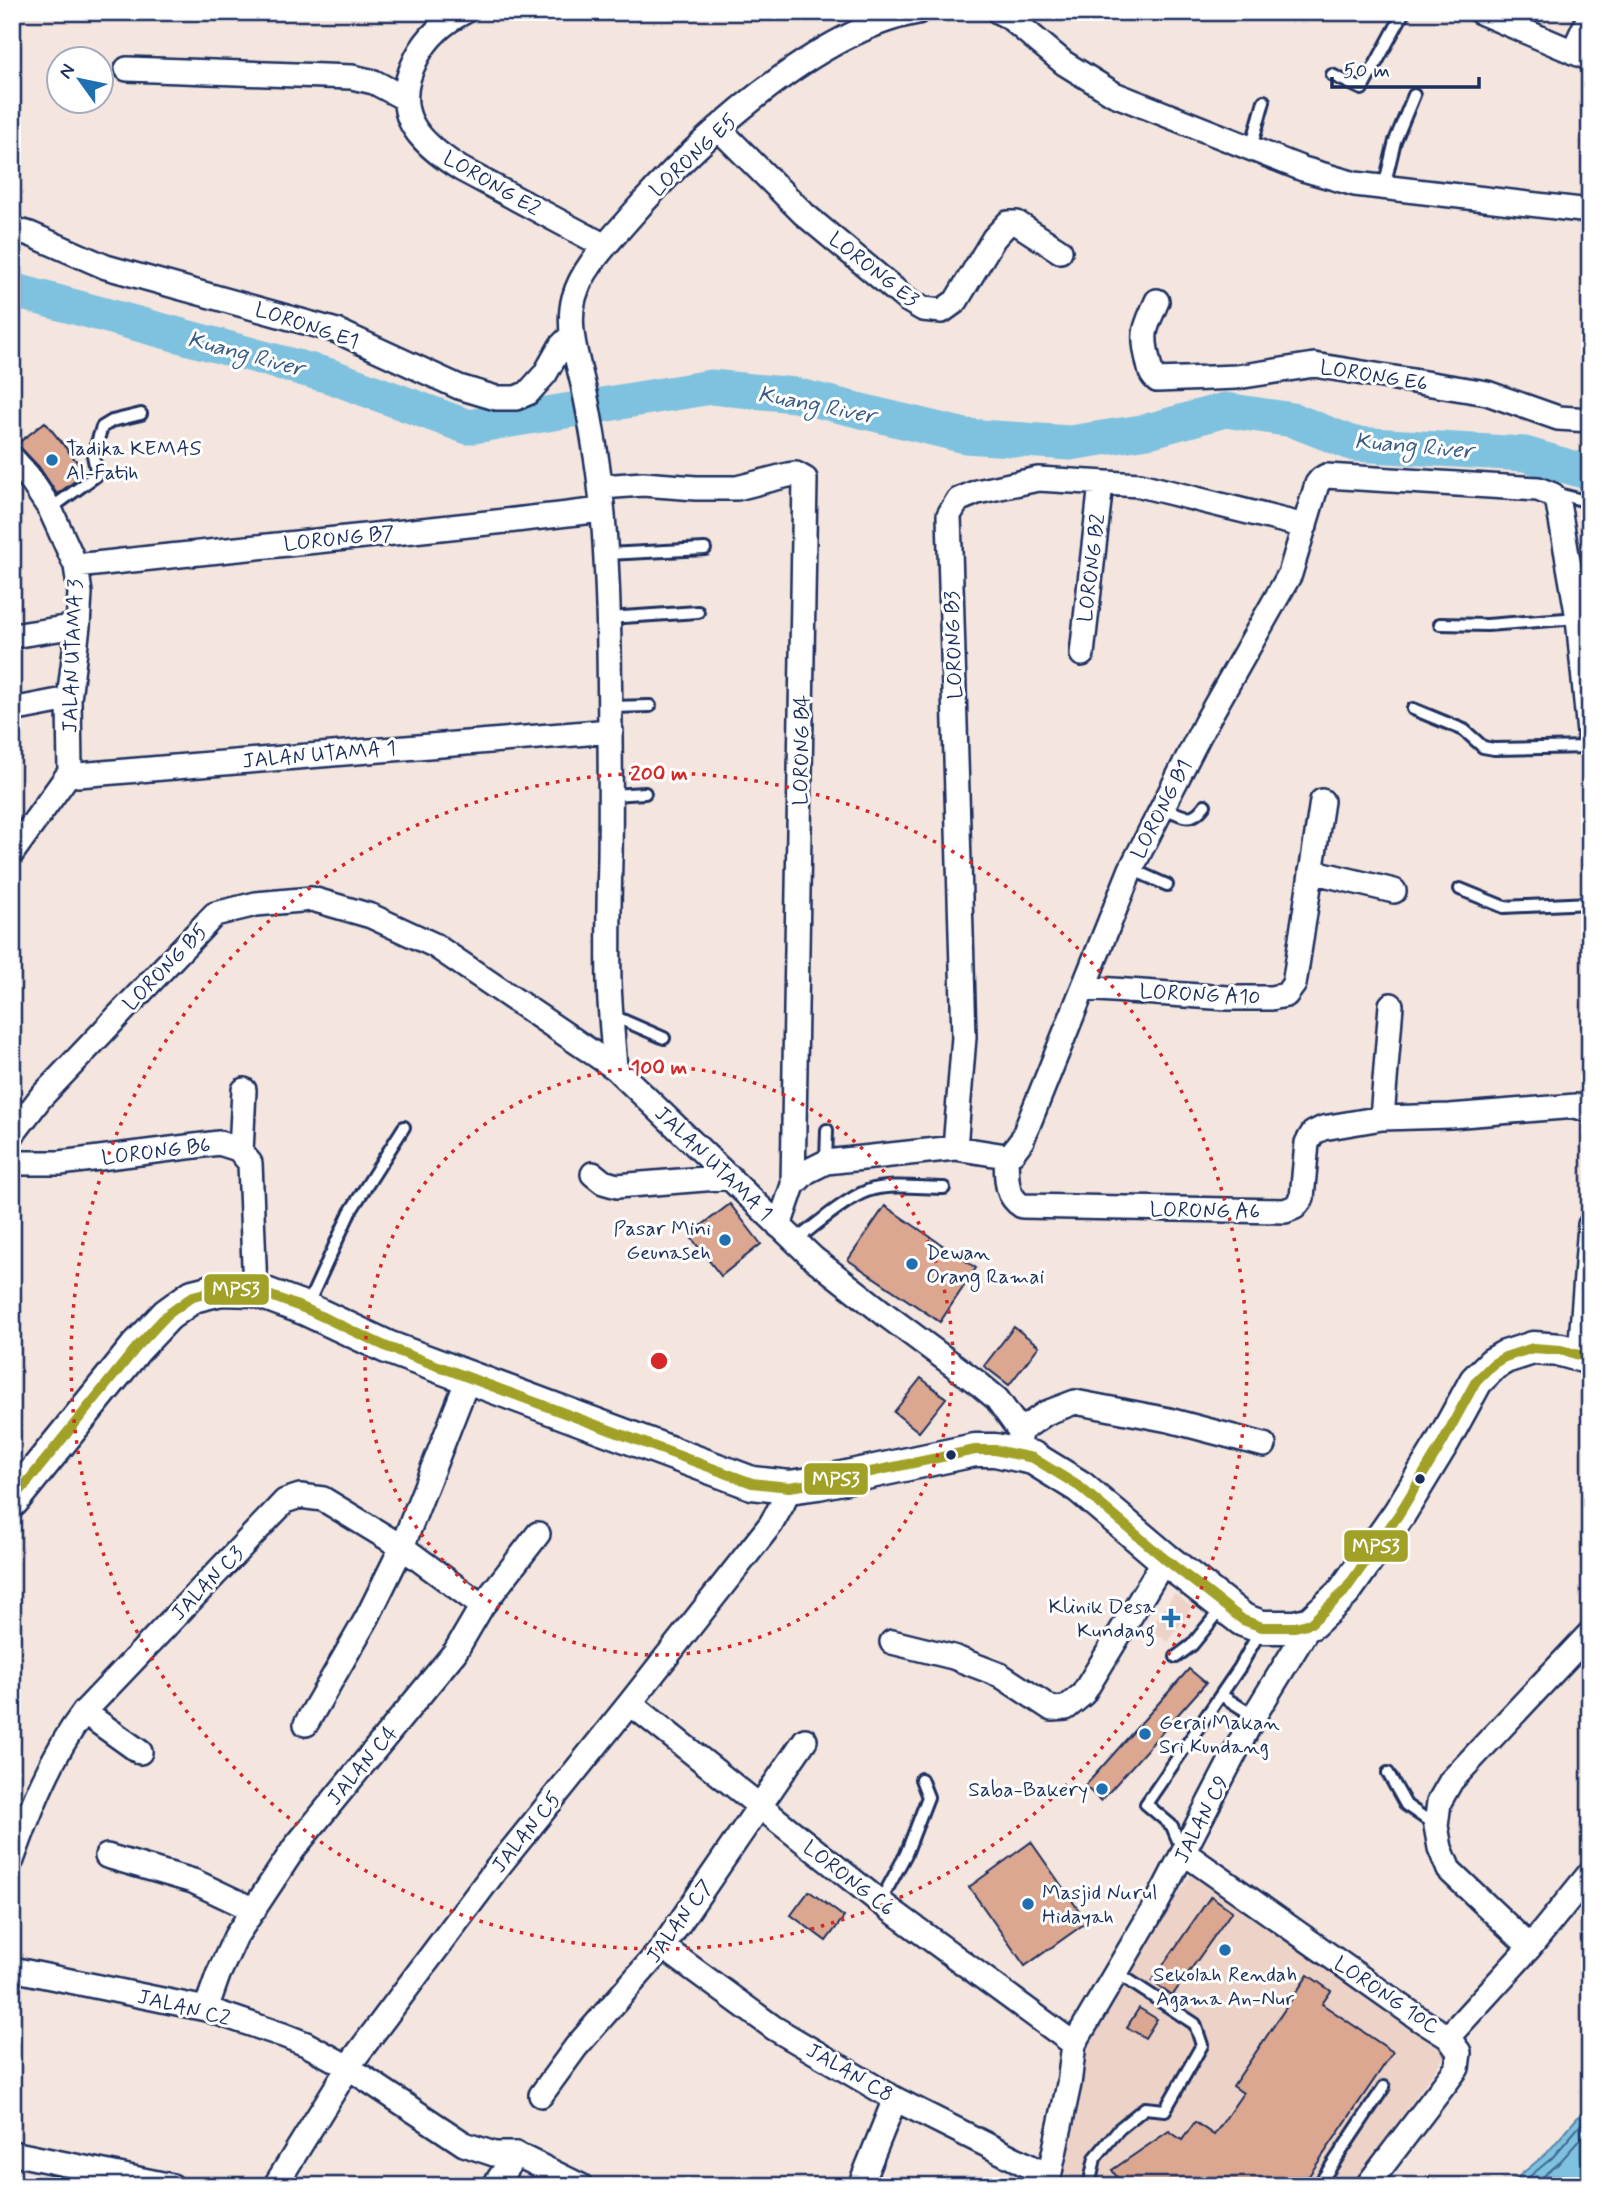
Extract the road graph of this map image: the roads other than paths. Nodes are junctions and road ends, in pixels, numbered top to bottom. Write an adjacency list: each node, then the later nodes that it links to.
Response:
1 (464, 12): 7 (street)
2 (999, 12): 15 (street)
3 (1404, 12): 10 (lane)
4 (1480, 12): 8 (street)
5 (911, 13): 14 (street, LORONG E5)
6 (1590, 15): 8 (street)
7 (436, 18): 12 (street)
8 (1582, 55)
9 (127, 69): 12 (street)
10 (1332, 75)
11 (1414, 95): 16 (lane)
12 (404, 98): 19 (street, LORONG E2)
13 (1264, 101): 15 (lane)
14 (718, 128): 19 (street, LORONG E5); 20 (street, LORONG E3)
15 (1251, 148): 16 (street)
16 (1384, 187): 17 (street)
17 (1590, 211)
18 (12, 229): 22 (street, LORONG E1)
19 (605, 246): 22 (street, LORONG E5)
20 (1060, 251)
21 (1157, 300): 24 (street, LORONG E6)
22 (572, 335): 28 (street, LORONG E5)
23 (141, 414): 30 (lane)
24 (1590, 420)
25 (12, 458): 30 (street, JALAN UTAMA 3)
26 (1101, 483): 31 (street, LORONG B3); 41 (street, LORONG B2); 73 (street, LORONG B3)
27 (1553, 495): 29 (lane); 31 (street, LORONG B1); 37 (street)
28 (602, 499): 33 (street); 34 (street, LORONG B7); 80 (street, LORONG B4)
29 (1590, 502)
30 (50, 509): 34 (street, JALAN UTAMA 3)
31 (1305, 526): 54 (street, LORONG B1)
32 (705, 549): 33 (lane)
33 (607, 554): 36 (street)
34 (76, 566): 39 (street, JALAN UTAMA 3)
35 (698, 612): 36 (lane)
36 (608, 618): 44 (street)
37 (1578, 618): 38 (lane); 48 (street)
38 (1440, 624)
39 (78, 626): 40 (street); 42 (street, JALAN UTAMA 3)
40 (12, 636)
41 (1082, 654)
42 (69, 699): 46 (street); 49 (street, JALAN UTAMA 3)
43 (650, 706): 44 (lane)
44 (610, 707): 47 (street)
45 (1413, 709): 48 (lane)
46 (12, 710)
47 (611, 731): 49 (street, JALAN UTAMA 1); 51 (street)
48 (1590, 745)
49 (70, 772): 55 (street)
50 (645, 793): 51 (lane)
51 (611, 795): 64 (street)
52 (1322, 801): 57 (street, LORONG A10)
53 (1205, 805): 54 (lane)
54 (1162, 806): 56 (street, LORONG B1)
55 (12, 853)
56 (1131, 869): 58 (lane); 62 (street, LORONG B1)
57 (1311, 871): 60 (street); 62 (street, LORONG A10)
58 (1167, 885)
59 (1460, 889): 61 (lane)
60 (1394, 891)
61 (1590, 903)
62 (1084, 988): 75 (street, LORONG B1)
63 (1391, 1005): 69 (street)
64 (611, 1015): 65 (lane); 66 (street)
65 (664, 1038)
66 (615, 1068): 72 (street, LORONG B5); 79 (street, JALAN UTAMA 1)
67 (244, 1090): 74 (street)
68 (1590, 1111): 69 (street, LORONG A6)
69 (1382, 1118): 75 (street, LORONG A6)
70 (404, 1127): 85 (lane)
71 (827, 1130): 77 (lane)
72 (12, 1135)
73 (955, 1148): 75 (street); 77 (street)
74 (241, 1152): 76 (street, LORONG B6); 84 (street, LORONG B6)
75 (1006, 1156)
76 (12, 1163)
77 (826, 1163): 80 (street)
78 (593, 1174): 79 (street)
79 (730, 1177): 83 (street, JALAN UTAMA 1)
80 (793, 1185): 83 (street, LORONG B4)
81 (944, 1188): 83 (lane)
82 (1590, 1225): 86 (street)
83 (787, 1233): 88 (street, JALAN UTAMA 1)
84 (255, 1290): 85 (main road); 91 (main road)
85 (306, 1309): 87 (main road)
86 (1585, 1356): 97 (main road)
87 (468, 1379): 90 (main road); 93 (street)
88 (1019, 1442): 89 (street); 90 (main road); 94 (main road)
89 (1264, 1445)
90 (789, 1487): 103 (street, JALAN C5)
91 (12, 1501)
92 (538, 1534): 95 (street, JALAN C4)
93 (402, 1547): 95 (street, JALAN C3); 104 (street, JALAN C3); 106 (street)
94 (1166, 1559): 96 (main road); 100 (street)
95 (482, 1605): 118 (street, JALAN C4)
96 (1224, 1606): 98 (main road); 101 (lane)
97 (1311, 1623): 98 (main road); 105 (street, JALAN C9)
98 (1262, 1627): 102 (lane)
99 (1590, 1633): 112 (street)
100 (892, 1642)
101 (1176, 1657)
102 (1221, 1695): 105 (lane); 113 (lane)
103 (630, 1703): 111 (street, LORONG C6); 126 (street, JALAN C5)
104 (84, 1712): 108 (street); 115 (street, JALAN C3)
105 (1254, 1716): 113 (street, JALAN C9)
106 (306, 1724)
107 (805, 1740): 111 (street, JALAN C7)
108 (140, 1752)
109 (1388, 1773): 112 (lane)
110 (921, 1779): 117 (lane)
111 (759, 1808): 117 (street, LORONG C6); 119 (street, JALAN C7)
112 (1436, 1826): 120 (street)
113 (1183, 1852): 122 (street, JALAN C9); 124 (street, LORONG 10C)
114 (107, 1856): 118 (street)
115 (12, 1860)
116 (1590, 1874): 120 (street, LORONG 10C)
117 (880, 1902): 125 (street, LORONG C6)
118 (254, 1910): 123 (street, JALAN C4)
119 (663, 1947): 128 (street, JALAN C7); 129 (street, JALAN C8)
120 (1530, 1947): 124 (street, LORONG 10C)
121 (12, 1969): 123 (street, JALAN C2)
122 (1116, 1972): 125 (street, JALAN C9); 138 (lane)
123 (206, 2009): 126 (street, JALAN C2)
124 (1448, 2037): 140 (street)
125 (1074, 2045): 132 (street, JALAN C9)
126 (348, 2067): 131 (street, JALAN C2); 134 (street, JALAN C5)
127 (1384, 2087): 139 (lane)
128 (541, 2095)
129 (895, 2099): 132 (street, JALAN C8); 137 (street)
130 (12, 2153): 133 (street)
131 (516, 2154): 135 (street); 136 (street, JALAN C2)
132 (1048, 2181)
133 (172, 2186)
134 (275, 2186)
135 (495, 2186)
136 (581, 2186)
137 (860, 2186)
138 (1089, 2186)
139 (1318, 2186)
140 (1367, 2186)

